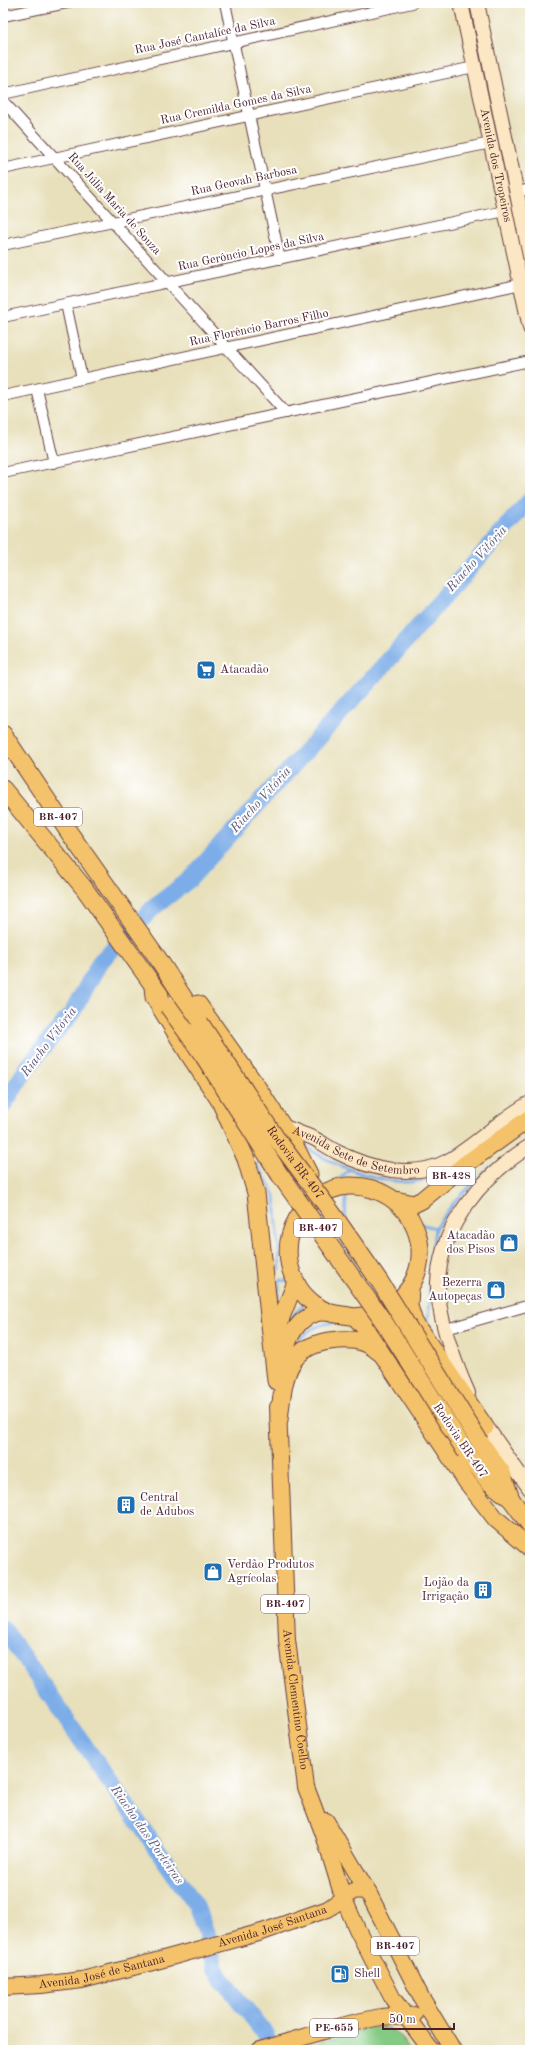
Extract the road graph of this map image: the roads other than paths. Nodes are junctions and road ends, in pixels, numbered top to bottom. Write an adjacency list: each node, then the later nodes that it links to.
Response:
1 (67, 3): 6 (street)
2 (225, 3): 7 (street)
3 (412, 3): 7 (street, Rua José Cantalíce da Silva)
4 (461, 3): 8 (main road, Avenida dos Tropeiros)
5 (480, 4): 16 (main road, Avenida dos Tropeiros)
6 (3, 16)
7 (234, 43): 9 (street, Rua José Cantalíce da Silva); 11 (street)
8 (474, 67): 11 (street, Rua Cremilda Gomes da Silva); 12 (main road, Avenida dos Tropeiros)
9 (3, 94)
10 (3, 101): 13 (street, Rua Júlia Maria de Souza)
11 (249, 116): 13 (street, Rua Cremilda Gomes da Silva); 15 (street)
12 (491, 143): 15 (street, Rua Geovah Barbosa); 17 (main road, Avenida dos Tropeiros)
13 (54, 157): 14 (street, Rua Cremilda Gomes da Silva); 18 (street, Rua Júlia Maria de Souza)
14 (3, 168)
15 (265, 190): 18 (street, Rua Geovah Barbosa); 21 (street)
16 (523, 190): 20 (main road, Avenida dos Tropeiros)
17 (505, 211): 21 (street, Rua Gerôncio Lopes da Silva); 23 (main road, Avenida dos Tropeiros)
18 (112, 222): 19 (street, Rua Geovah Barbosa); 22 (street, Rua Júlia Maria de Souza)
19 (3, 245)
20 (530, 256)
21 (280, 259): 22 (street, Rua Gerôncio Lopes da Silva)
22 (168, 283): 24 (street, Rua Gerôncio Lopes da Silva); 27 (street, Rua Júlia Maria de Souza)
23 (521, 284): 26 (main road, Avenida dos Tropeiros); 27 (street, Rua Florêncio Barros Filho)
24 (66, 304): 25 (street, Rua Gerôncio Lopes da Silva); 29 (street)
25 (3, 317)
26 (530, 328)
27 (228, 349): 29 (street, Rua Florêncio Barros Filho); 32 (street, Rua Júlia Maria de Souza)
28 (530, 361): 32 (street)
29 (82, 379): 30 (street, Rua Florêncio Barros Filho)
30 (37, 389): 31 (street, Rua Florêncio Barros Filho); 33 (street)
31 (3, 396)
32 (286, 413): 33 (street)
33 (54, 463): 34 (street)
34 (3, 473)
35 (3, 734): 37 (highway, Rodovia BR-407 / BR-407)
36 (3, 789): 38 (highway, Rodovia BR-407 / BR-407)
37 (161, 962): 42 (highway, BR-407); 58 (highway, Rodovia BR-407 / BR-407, bridge)
38 (153, 986): 39 (highway, BR-407); 60 (highway, Rodovia BR-407 / BR-407, bridge)
39 (220, 1100): 47 (highway, BR-407); 56 (highway)
40 (530, 1103): 42 (main road, Avenida Sete de Setembro)
41 (530, 1118): 46 (highway, BR-428)
42 (282, 1126): 45 (highway, BR-407)
43 (530, 1130): 48 (highway, BR-428)
44 (530, 1146): 54 (main road)
45 (339, 1187): 46 (highway); 47 (highway)
46 (395, 1200): 48 (highway)
47 (296, 1221): 49 (highway)
48 (414, 1223): 50 (highway)
49 (296, 1281): 52 (highway); 56 (main road, Avenida Clementino Coelho)
50 (410, 1287): 53 (highway); 58 (highway, BR-407)
51 (530, 1305): 54 (street)
52 (334, 1314): 53 (highway); 57 (main road, Avenida Clementino Coelho)
53 (355, 1317): 55 (highway)
54 (446, 1329): 58 (main road)
55 (383, 1356): 57 (highway); 62 (highway)
56 (276, 1381): 57 (main road, Avenida Clementino Coelho)
57 (279, 1420): 63 (main road, Avenida Clementino Coelho / BR-407)
58 (483, 1435): 59 (main road); 60 (highway, Rodovia BR-407 / BR-407)
59 (530, 1489)
60 (511, 1499): 61 (highway, BR-407)
61 (530, 1524)
62 (530, 1548)
63 (306, 1787): 64 (main road, Avenida Clementino Coelho / BR-407); 65 (main road, Avenida Clementino Coelho / BR-407)
64 (369, 1894): 65 (main road, Avenida José Santana); 68 (main road, Avenida Clementino Coelho / BR-407)
65 (343, 1897): 66 (main road, Avenida José Santana); 69 (main road, Avenida Clementino Coelho / BR-407)
66 (198, 1949): 67 (main road, Avenida José de Santana)
67 (3, 1987)
68 (421, 1997): 69 (main road); 72 (main road, Avenida Clementino Coelho / BR-407)
69 (408, 2017): 70 (main road, PE-655); 71 (main road, BR-407)
70 (260, 2050)
71 (431, 2050)
72 (453, 2050)

